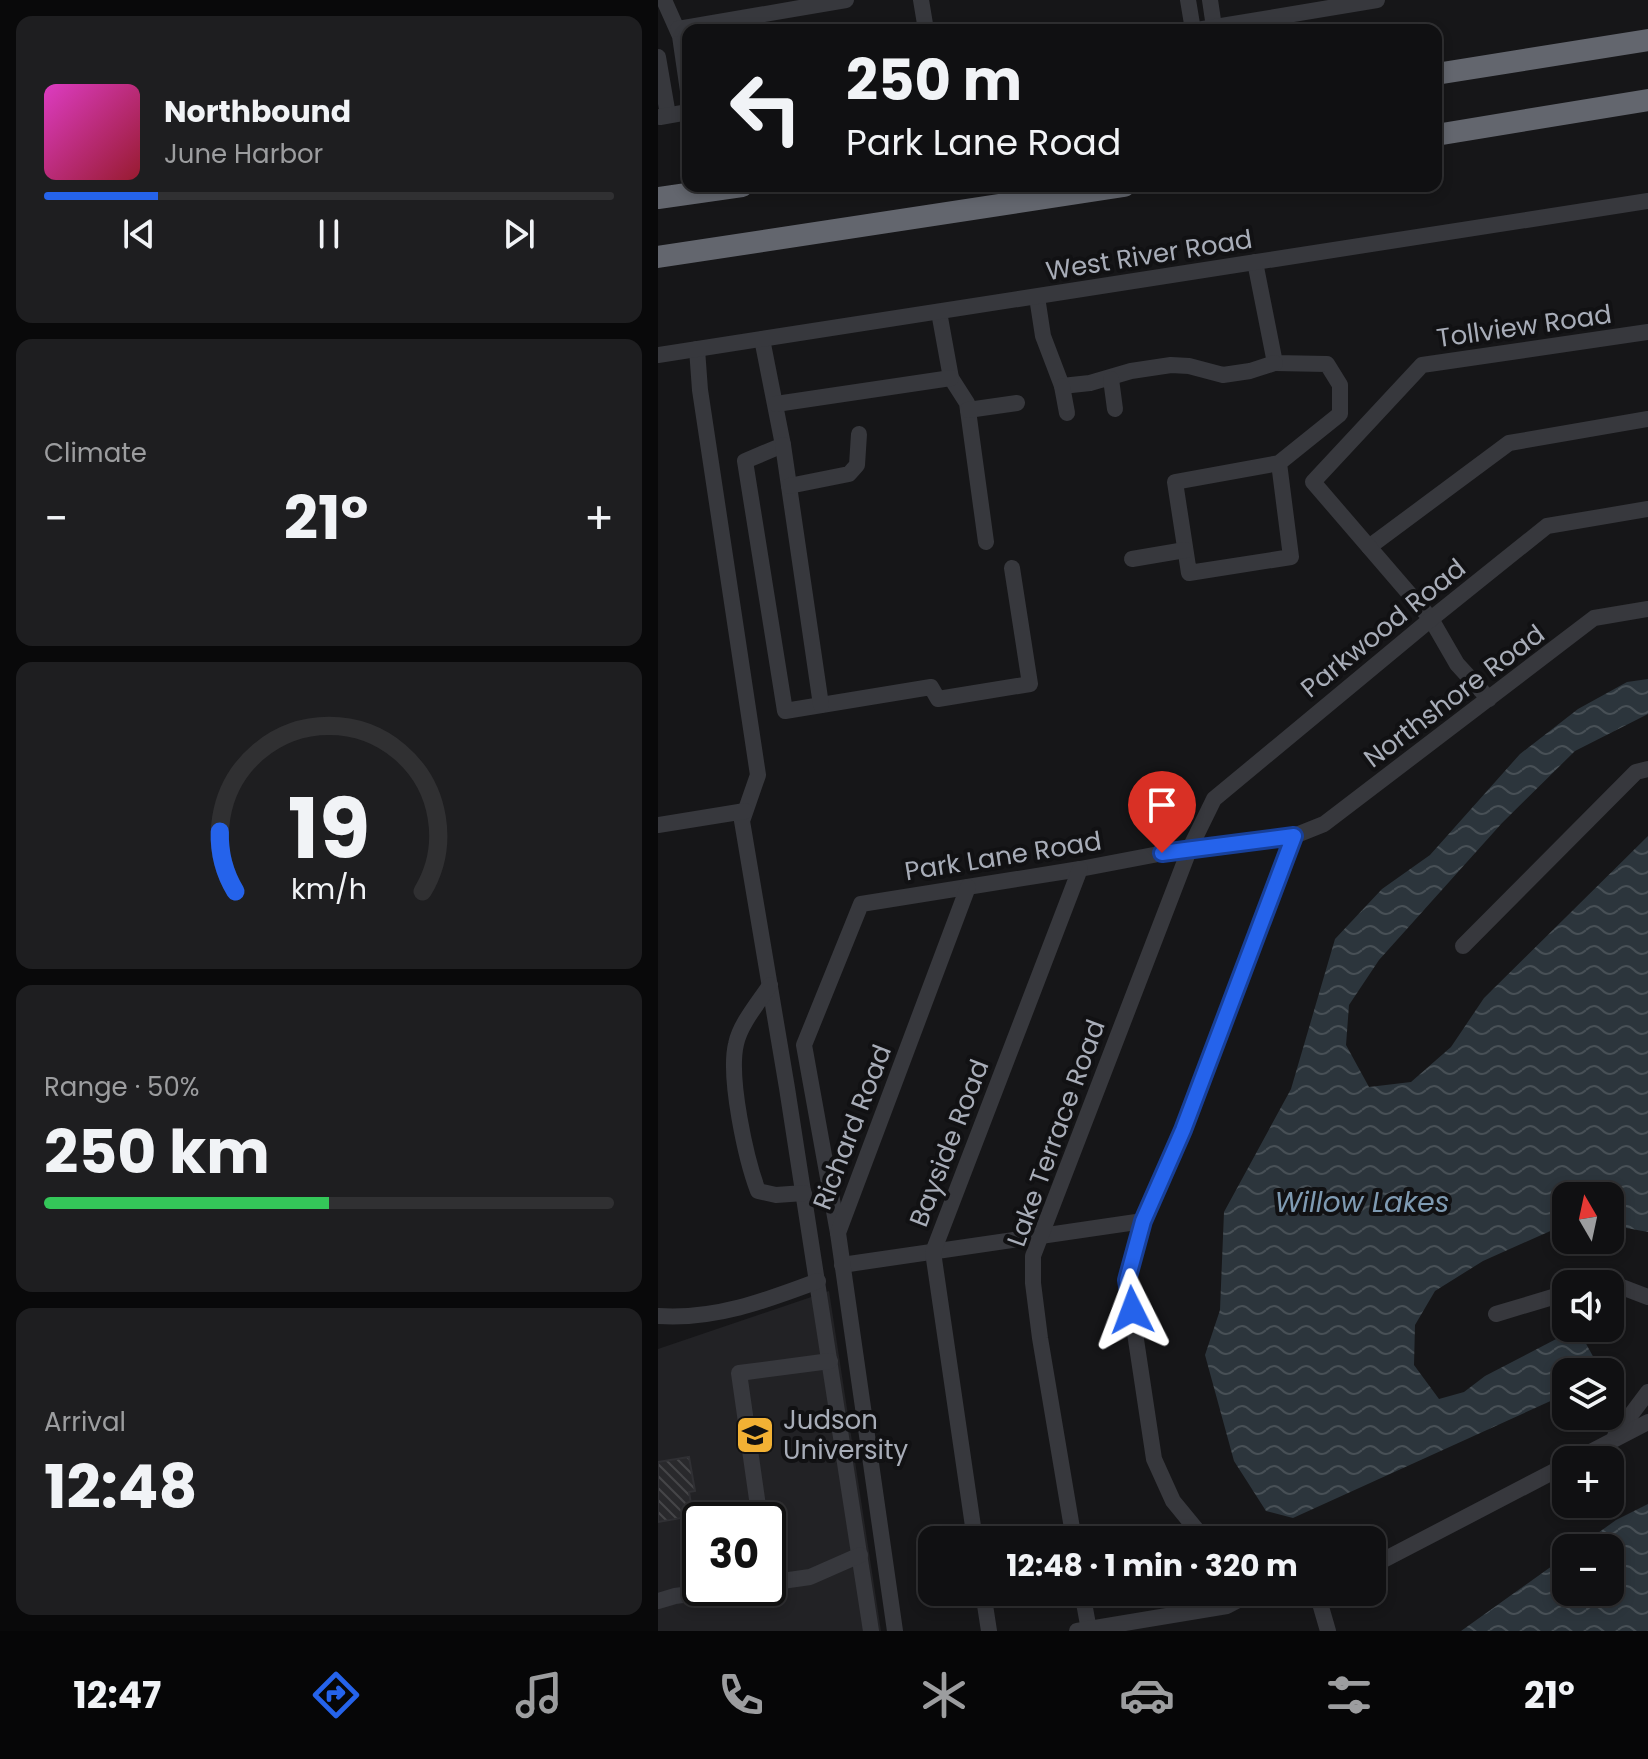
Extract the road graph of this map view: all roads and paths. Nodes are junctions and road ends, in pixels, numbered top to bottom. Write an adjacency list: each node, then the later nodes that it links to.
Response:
1 (664, 0): 13 (street)
2 (846, 0): 7 (street)
3 (921, 0): 8 (street)
4 (1188, 0): 9 (street)
5 (1210, 0): 10 (street)
6 (1377, 0): 11 (street)
7 (707, 24)
8 (925, 24)
9 (1194, 24)
10 (1214, 24)
11 (1232, 24)
12 (682, 28): 13 (street)
13 (678, 29): 15 (street)
14 (1648, 40): 17 (highway)
15 (682, 54)
16 (658, 57): 19 (street)
17 (1442, 73)
18 (1648, 100): 20 (highway)
19 (663, 116)
20 (1442, 134)
21 (700, 192): 23 (highway)
22 (1086, 192): 25 (highway)
23 (658, 198)
24 (1648, 201): 27 (street, West River Road)
25 (739, 247): 26 (highway); 28 (highway)
26 (658, 257)
27 (1255, 262): 29 (street, West River Road); 35 (street)
28 (658, 266)
29 (1037, 297): 30 (street, West River Road); 38 (street)
30 (939, 312): 32 (street, West River Road); 36 (street)
31 (1648, 332): 51 (street, Tollview Road)
32 (762, 339): 33 (street, West River Road); 40 (street)
33 (697, 349): 34 (street, West River Road); 60 (street)
34 (658, 355)
35 (1275, 363): 37 (street); 47 (street)
36 (951, 378): 40 (street); 42 (street)
37 (1111, 379): 38 (street); 41 (street)
38 (1062, 386): 43 (street)
39 (1017, 403): 42 (street)
40 (776, 404): 46 (street)
41 (1115, 409)
42 (968, 410): 50 (street)
43 (1067, 413)
44 (1648, 419): 51 (street)
45 (859, 434): 48 (street)
46 (783, 445): 48 (street); 58 (street)
47 (1279, 463): 52 (street); 52 (street)
48 (789, 486): 58 (street)
49 (1648, 509): 56 (street, Parkwood Road)
50 (986, 542)
51 (1369, 547): 56 (street)
52 (1185, 550): 53 (street)
53 (1132, 559)
54 (1012, 568): 58 (street)
55 (1648, 609): 57 (street, Northshore Road)
56 (1431, 619): 57 (street); 63 (street, Parkwood Road)
57 (1489, 699): 62 (street, Northshore Road)
58 (821, 705)
59 (1648, 769): 66 (street)
60 (745, 811): 61 (street); 67 (street)
61 (658, 825)
62 (1294, 836): 63 (street, Park Lane Road); 69 (street)
63 (1190, 848): 64 (street, Park Lane Road); 71 (street, Lake Terrace Road)
64 (1080, 869): 65 (street, Park Lane Road); 72 (street, Bayside Road)
65 (968, 887): 70 (street, Richard Road); 70 (street, Park Lane Road)
66 (1463, 946)
67 (770, 985): 68 (street); 68 (street)
68 (804, 1193): 74 (street)
69 (1143, 1221): 71 (street); 89 (street)
70 (838, 1233): 73 (street, Richard Road)
71 (1039, 1237): 72 (street); 88 (street, Lake Terrace Road)
72 (933, 1252): 73 (street); 87 (street, Bayside Road)
73 (842, 1265): 101 (street, Richard Road)
74 (818, 1281): 79 (street); 80 (street)
75 (1624, 1288): 77 (street)
76 (1552, 1297): 78 (street)
77 (1648, 1297)
78 (1496, 1314)
79 (658, 1316)
80 (830, 1361): 86 (street); 90 (street)
81 (1648, 1392): 83 (street)
82 (1648, 1422): 83 (street)
83 (1612, 1440): 84 (street)
84 (1601, 1446)
85 (1552, 1472): 91 (street)
86 (757, 1502)
87 (973, 1526)
88 (1072, 1526)
89 (1194, 1526)
90 (860, 1555): 92 (street); 100 (street)
91 (1386, 1559)
92 (786, 1580)
93 (682, 1595): 94 (street)
94 (658, 1601)
95 (985, 1606): 102 (street)
96 (1082, 1606): 99 (street)
97 (1227, 1606): 99 (street)
98 (1322, 1606): 103 (street)
99 (1083, 1630)
100 (871, 1631)
101 (895, 1631)
102 (989, 1631)
103 (1328, 1631)

